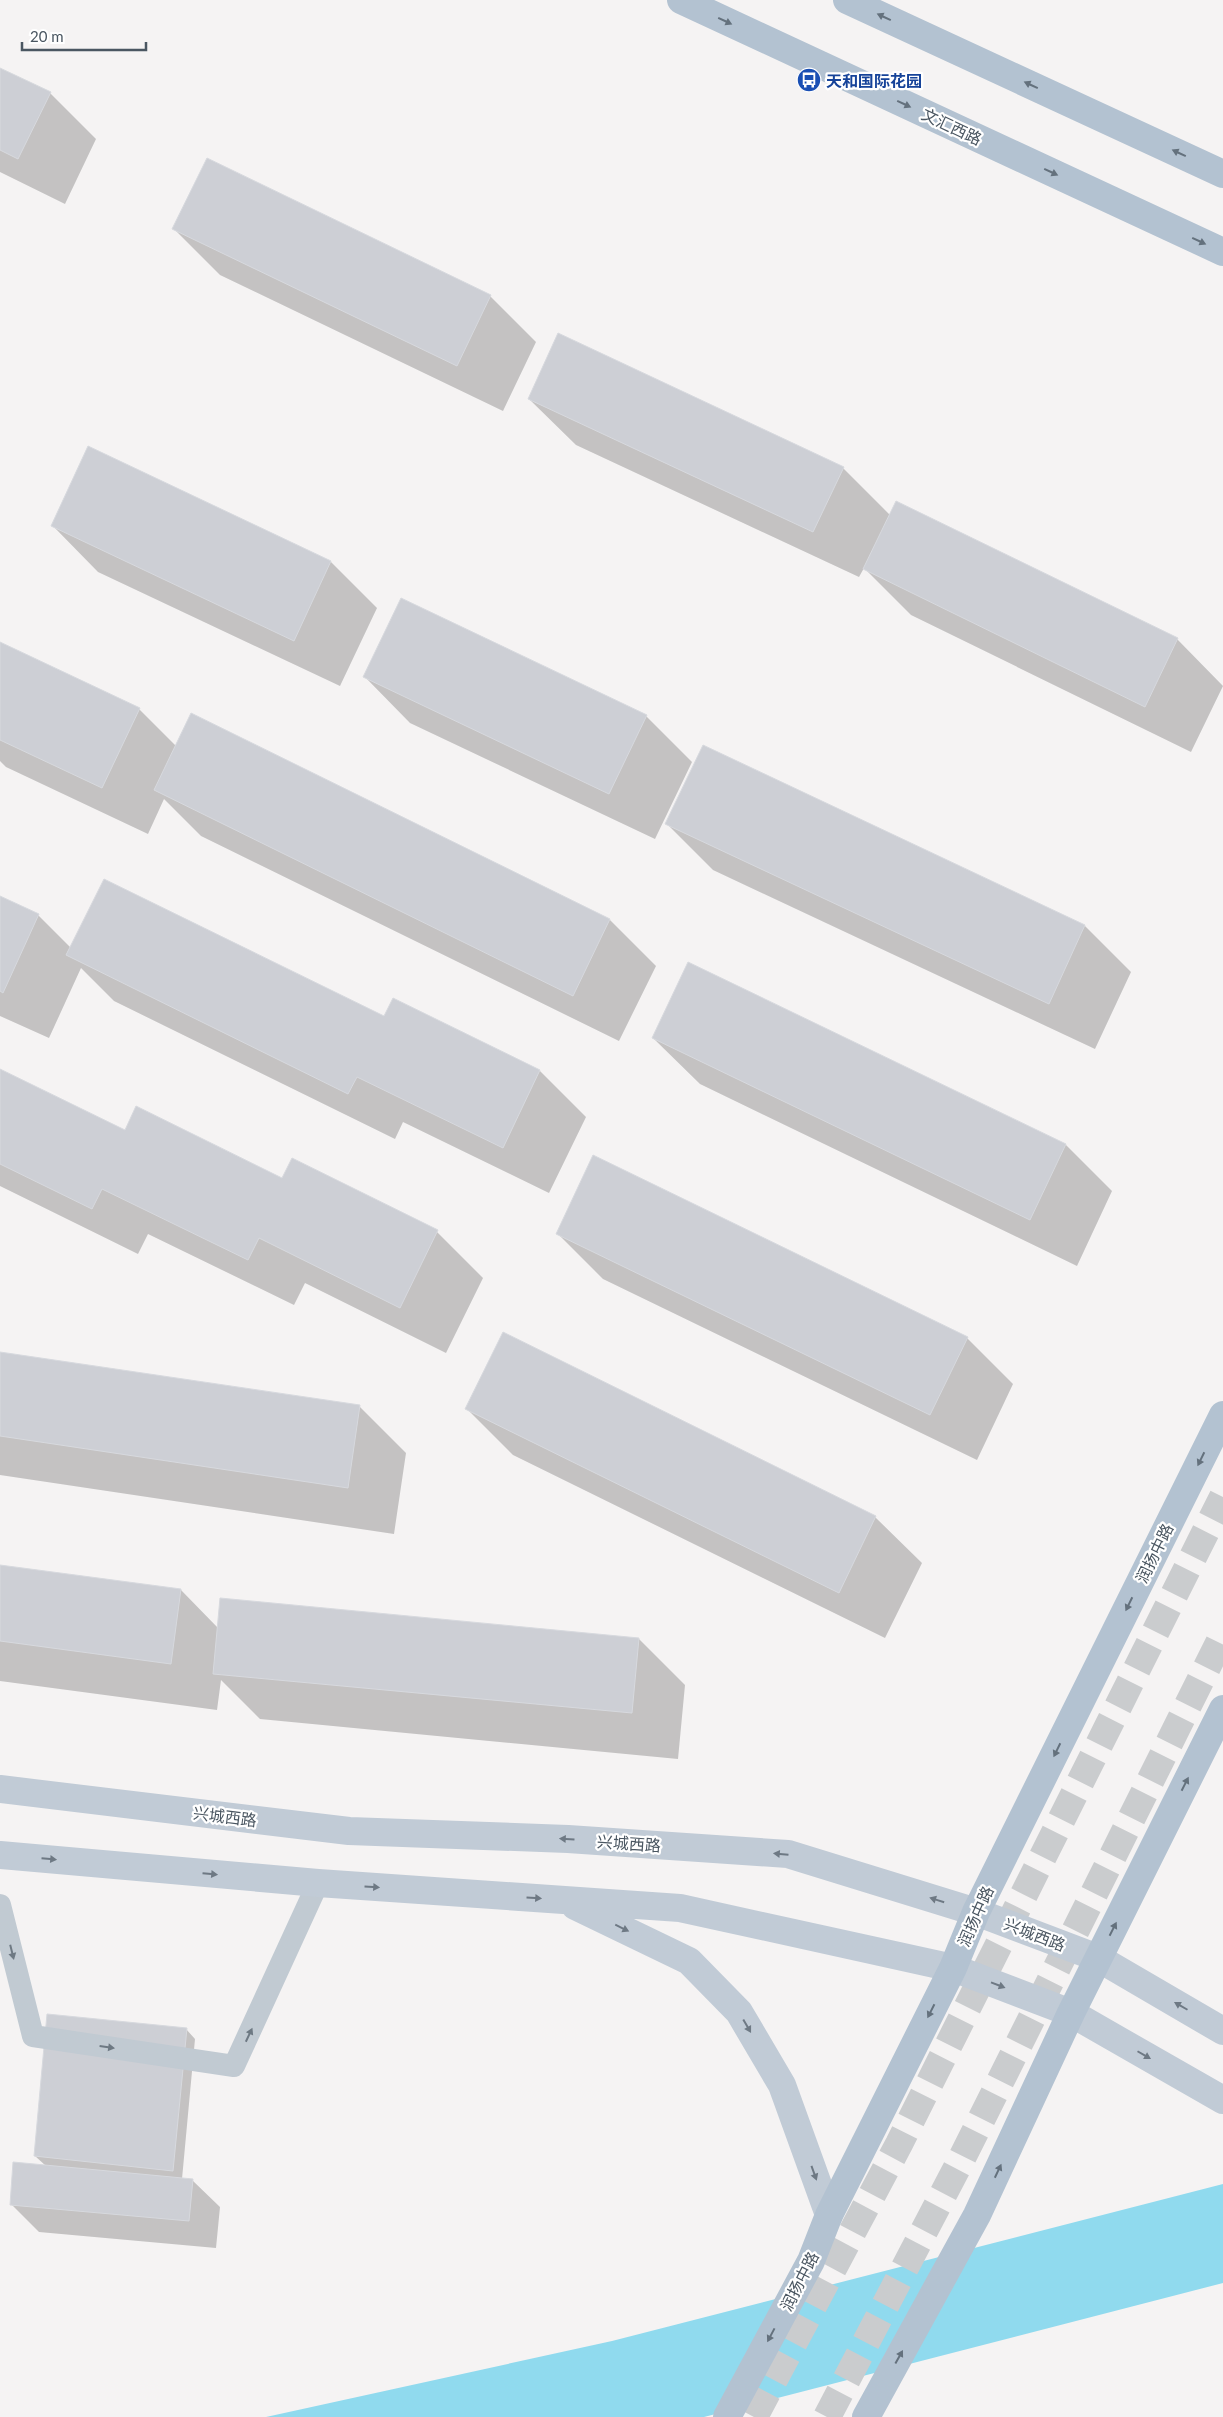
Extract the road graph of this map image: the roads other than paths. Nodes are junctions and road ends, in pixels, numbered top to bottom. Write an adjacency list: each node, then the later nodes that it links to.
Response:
1 (681, 0): 4 (main road, 文汇西路, one-way to 4)
2 (847, 0): 3 (main road, one-way to 2)
3 (1223, 174)
4 (1223, 252)
5 (1223, 1415): 12 (main road, 润扬中路, one-way to 12)
6 (1223, 1709): 13 (main road, one-way to 6)
7 (0, 1789): 12 (street, 兴城西路, one-way to 7)
8 (0, 1854): 9 (street, one-way to 9)
9 (318, 1883): 10 (street, one-way to 10); 11 (lane, one-way to 9)
10 (562, 1900): 14 (street); 18 (street, one-way to 18)
11 (0, 1904)
12 (976, 1912): 13 (street, 兴城西路); 14 (main road, 润扬中路)
13 (1098, 1958): 15 (main road); 16 (street, 兴城西路, one-way to 13)
14 (953, 1968): 15 (street, one-way to 15); 18 (main road, 润扬中路, one-way to 18)
15 (1071, 2013): 17 (street, one-way to 17); 19 (main road, one-way to 15)
16 (1223, 2031)
17 (1223, 2100)
18 (829, 2215): 20 (main road, 润扬中路, one-way to 20)
19 (871, 2408)
20 (727, 2417)

